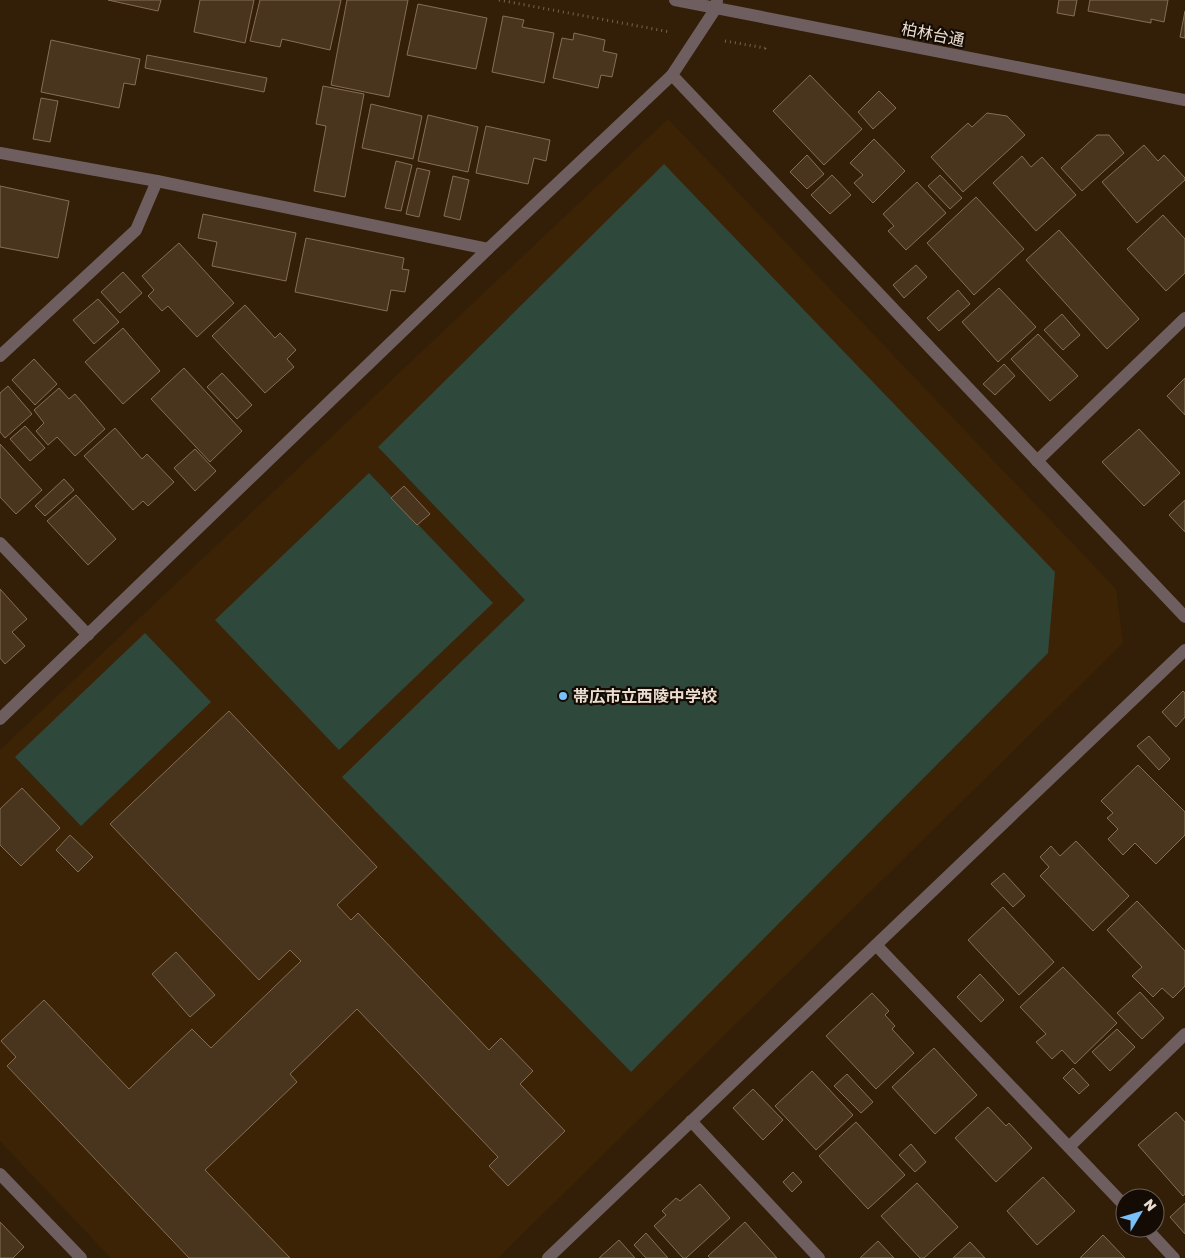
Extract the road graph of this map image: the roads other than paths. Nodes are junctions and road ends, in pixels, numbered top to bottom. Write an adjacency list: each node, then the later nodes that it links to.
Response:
1 (675, 0): 2 (street, 柏林台通)
2 (716, 4): 3 (street); 4 (street, 柏林台通)
3 (672, 75): 7 (street); 10 (street)
4 (1185, 100)
5 (0, 153): 6 (street)
6 (157, 181): 7 (street); 9 (street)
7 (488, 249): 13 (street)
8 (1185, 318): 10 (street)
9 (0, 356)
10 (1037, 461): 12 (street)
11 (0, 543): 13 (street)
12 (1185, 617)
13 (88, 635): 15 (street)
14 (1185, 650): 16 (street)
15 (0, 719)
16 (876, 945): 18 (street); 19 (street)
17 (1185, 1034): 19 (street)
18 (691, 1121): 24 (street); 25 (street)
19 (1068, 1147): 21 (street)
20 (0, 1174): 23 (street)
21 (1115, 1196)
22 (1155, 1238): 26 (street)
23 (81, 1258)
24 (548, 1258)
25 (818, 1258)
26 (1174, 1258)

